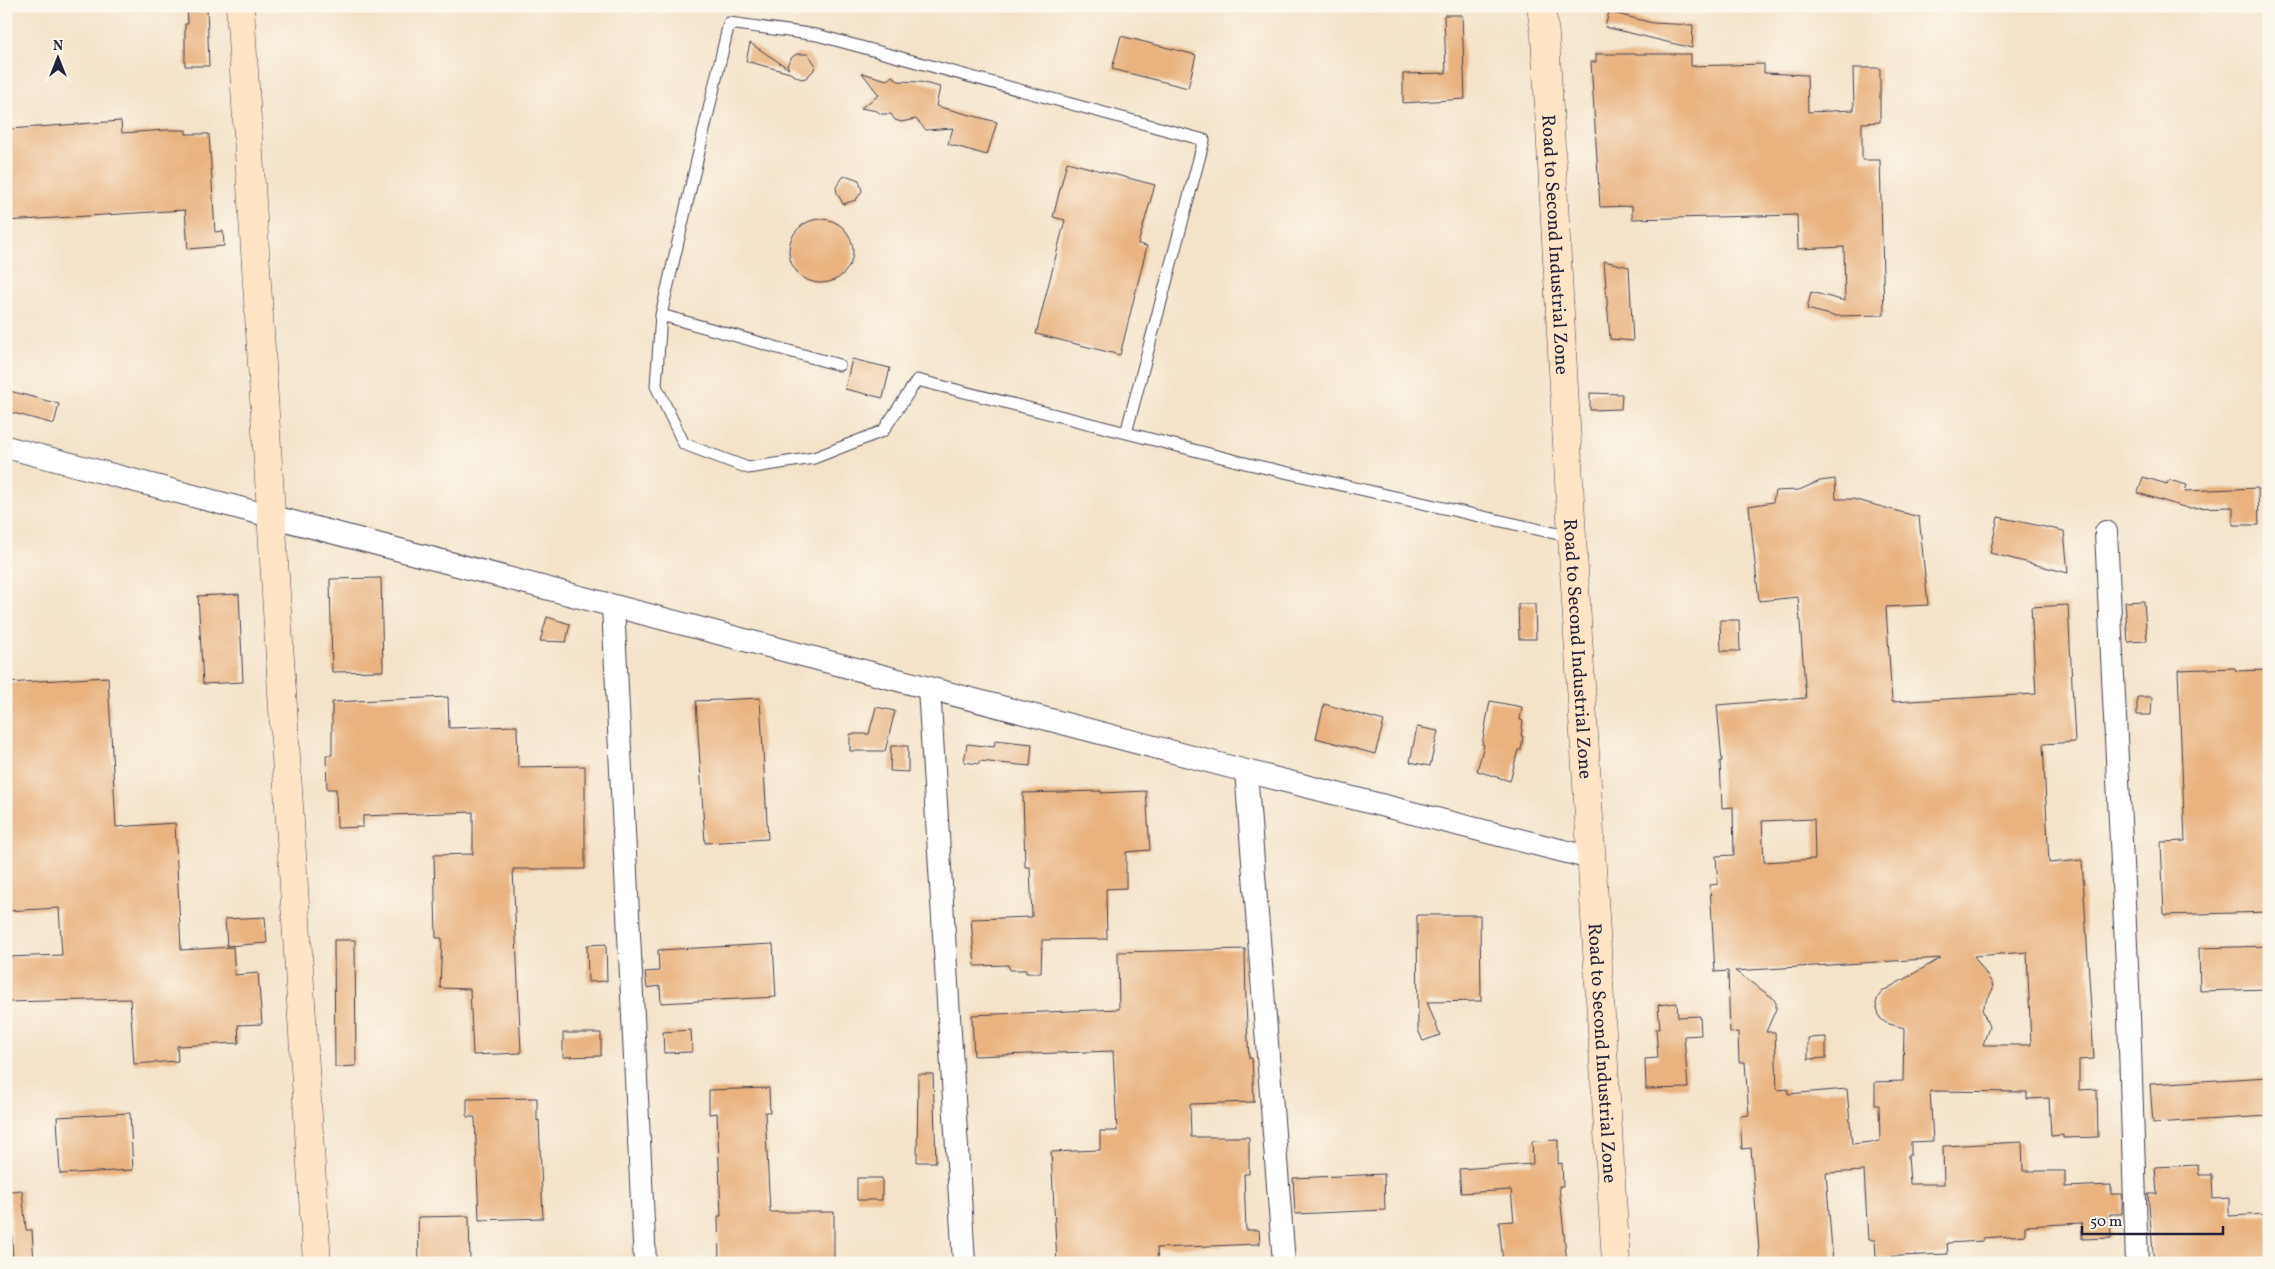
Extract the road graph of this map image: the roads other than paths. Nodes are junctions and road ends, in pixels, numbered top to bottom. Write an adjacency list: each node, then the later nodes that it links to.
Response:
1 (240, 6): 7 (street)
2 (1541, 6): 9 (street, Road to Second Industrial Zone)
3 (661, 315): 4 (lane); 5 (lane); 5 (lane)
4 (839, 365)
5 (1126, 433): 9 (lane)
6 (6, 447): 7 (street)
7 (273, 517): 10 (street); 14 (street)
8 (2106, 532): 19 (street)
9 (1572, 537): 13 (street, Road to Second Industrial Zone)
10 (613, 606): 11 (street); 15 (street)
11 (929, 688): 12 (street); 16 (street)
12 (1246, 771): 13 (street); 17 (street)
13 (1591, 858): 18 (street, Road to Second Industrial Zone)
14 (317, 1263)
15 (645, 1263)
16 (964, 1263)
17 (1284, 1263)
18 (1616, 1263)
19 (2137, 1263)

